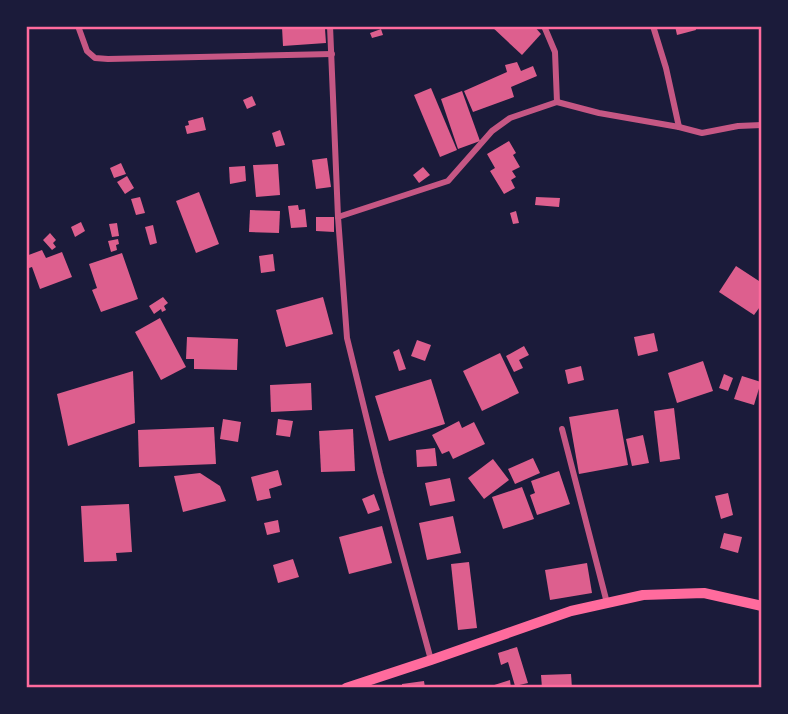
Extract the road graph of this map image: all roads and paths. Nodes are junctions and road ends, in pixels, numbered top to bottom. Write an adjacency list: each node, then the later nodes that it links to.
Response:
1 (79, 26): 5 (street)
2 (330, 26): 5 (street)
3 (544, 26): 6 (street)
4 (653, 26): 8 (street)
5 (332, 54): 9 (street)
6 (557, 102): 8 (street); 9 (street)
7 (762, 125): 8 (street)
8 (679, 127)
9 (338, 217): 13 (street)
10 (562, 429): 11 (street)
11 (607, 603): 12 (main road); 13 (main road)
12 (762, 606)
13 (431, 660): 14 (main road)
14 (346, 688)

